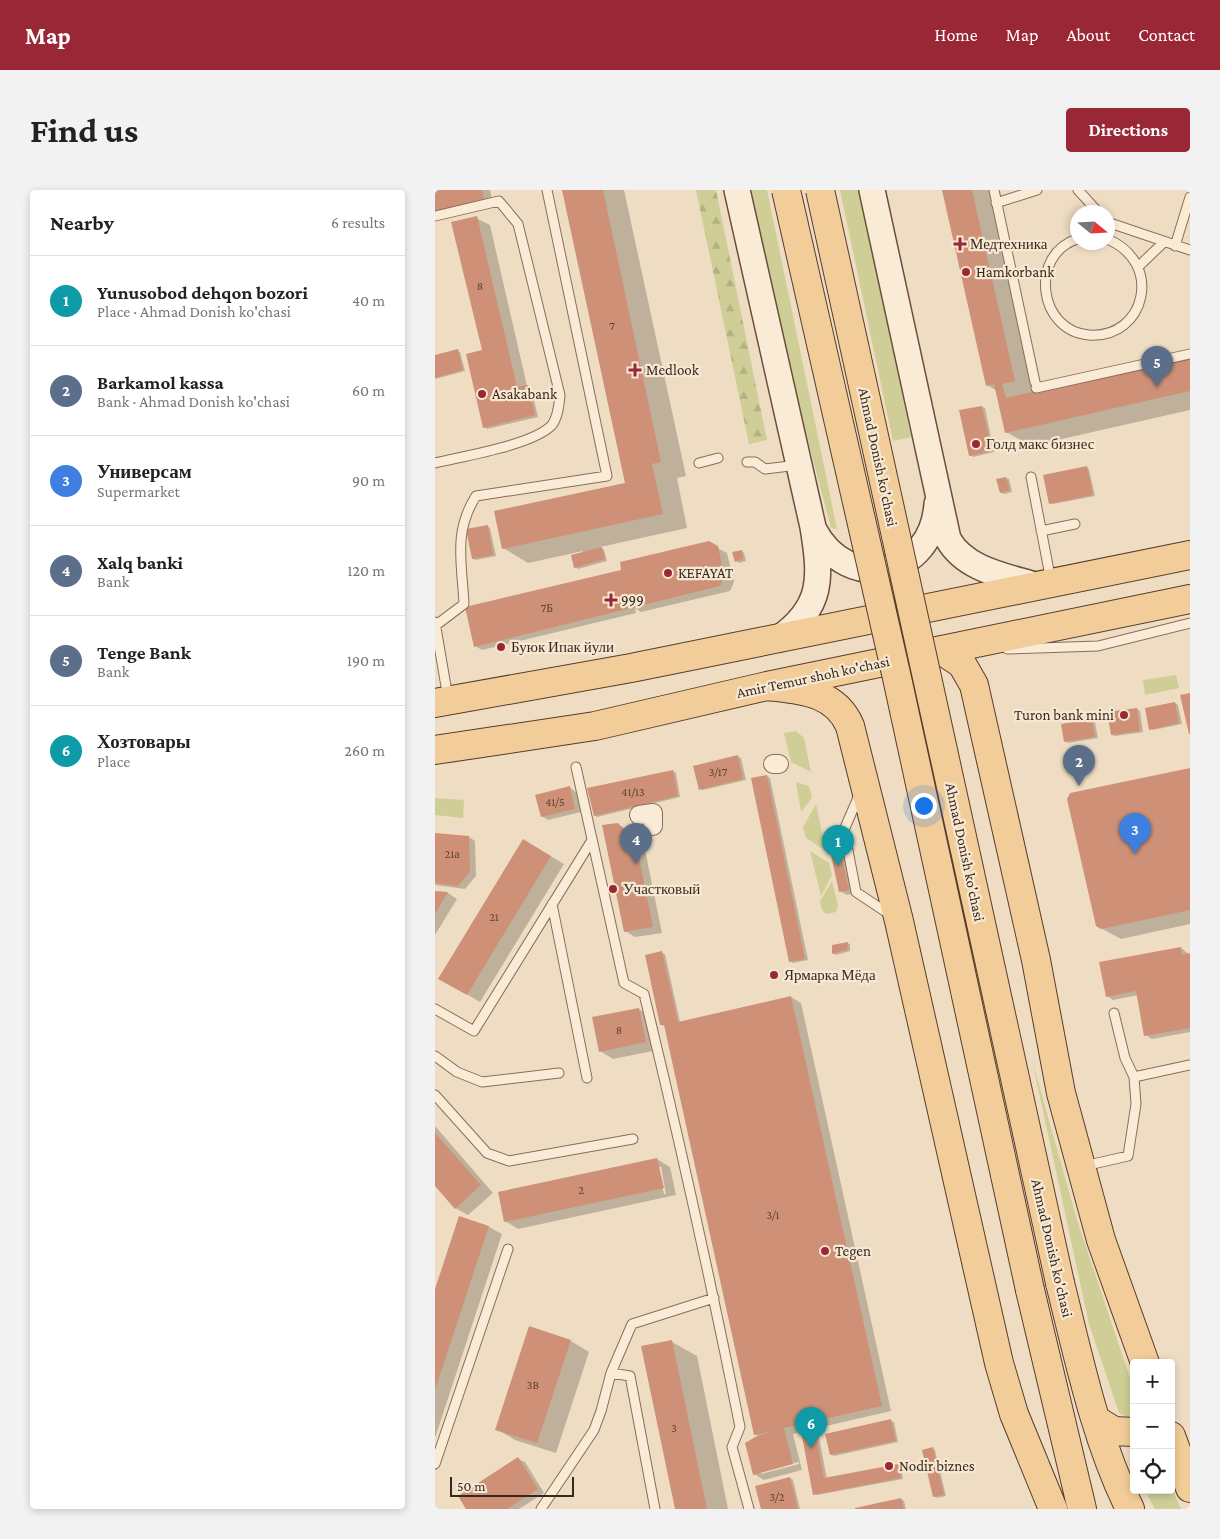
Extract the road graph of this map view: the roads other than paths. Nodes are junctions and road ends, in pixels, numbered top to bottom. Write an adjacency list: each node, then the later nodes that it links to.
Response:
1 (547, 190): 34 (lane)
2 (737, 190): 25 (street)
3 (786, 190): 71 (main road, Ahmad Donish ko'chasi, bridge)
4 (820, 190): 61 (main road, Ahmad Donish ko'chasi, bridge)
5 (873, 190): 27 (street)
6 (994, 190): 10 (lane)
7 (1037, 190): 10 (lane)
8 (1078, 190): 11 (lane)
9 (1190, 197): 17 (lane)
10 (996, 203): 20 (lane)
11 (1092, 205)
12 (435, 216): 23 (lane)
13 (1115, 225): 15 (lane)
14 (1115, 242): 19 (lane)
15 (1164, 242): 17 (lane); 19 (lane)
16 (1070, 243): 19 (lane)
17 (1175, 246): 18 (lane)
18 (1190, 250)
19 (1139, 266)
20 (1190, 354)
21 (718, 458): 24 (lane)
22 (747, 462): 25 (lane)
23 (435, 463)
24 (699, 463)
25 (798, 465): 29 (street)
26 (1031, 477): 30 (lane)
27 (937, 492): 29 (street); 32 (street)
28 (1075, 524): 30 (lane)
29 (813, 527): 36 (street)
30 (1041, 531): 32 (lane)
31 (1190, 555): 32 (main road)
32 (1045, 585): 36 (main road)
33 (1190, 599): 37 (main road, Amir Temur shoh ko'chasi)
34 (435, 624): 39 (lane)
35 (1190, 624): 37 (lane)
36 (778, 639): 39 (main road)
37 (941, 650): 38 (main road, Amir Temur shoh ko'chasi); 55 (main road)
38 (767, 686): 40 (main road, Amir Temur shoh ko'chasi); 60 (main road)
39 (442, 702)
40 (435, 750)
41 (576, 767): 44 (lane)
42 (639, 815): 43 (street)
43 (653, 826)
44 (592, 840): 45 (lane); 57 (lane)
45 (552, 904): 46 (lane); 52 (lane)
46 (435, 1009)
47 (1114, 1013): 51 (lane)
48 (435, 1056): 50 (lane)
49 (1190, 1065): 51 (lane)
50 (559, 1073)
51 (1134, 1077): 55 (lane)
52 (587, 1078)
53 (435, 1095): 54 (lane)
54 (633, 1139)
55 (1081, 1167): 58 (main road)
56 (508, 1249): 64 (lane)
57 (714, 1298): 59 (lane); 68 (lane)
58 (1144, 1359)
59 (611, 1373): 66 (lane); 67 (lane)
60 (1014, 1414): 69 (main road); 70 (main road)
61 (1096, 1420): 62 (main road); 72 (main road, Ahmad Donish ko'chasi)
62 (1130, 1432)
63 (1175, 1447): 65 (main road)
64 (435, 1464)
65 (1190, 1488)
66 (541, 1509)
67 (655, 1509)
68 (749, 1509)
69 (1053, 1509)
70 (1073, 1509)
71 (1082, 1509)
72 (1130, 1509)

